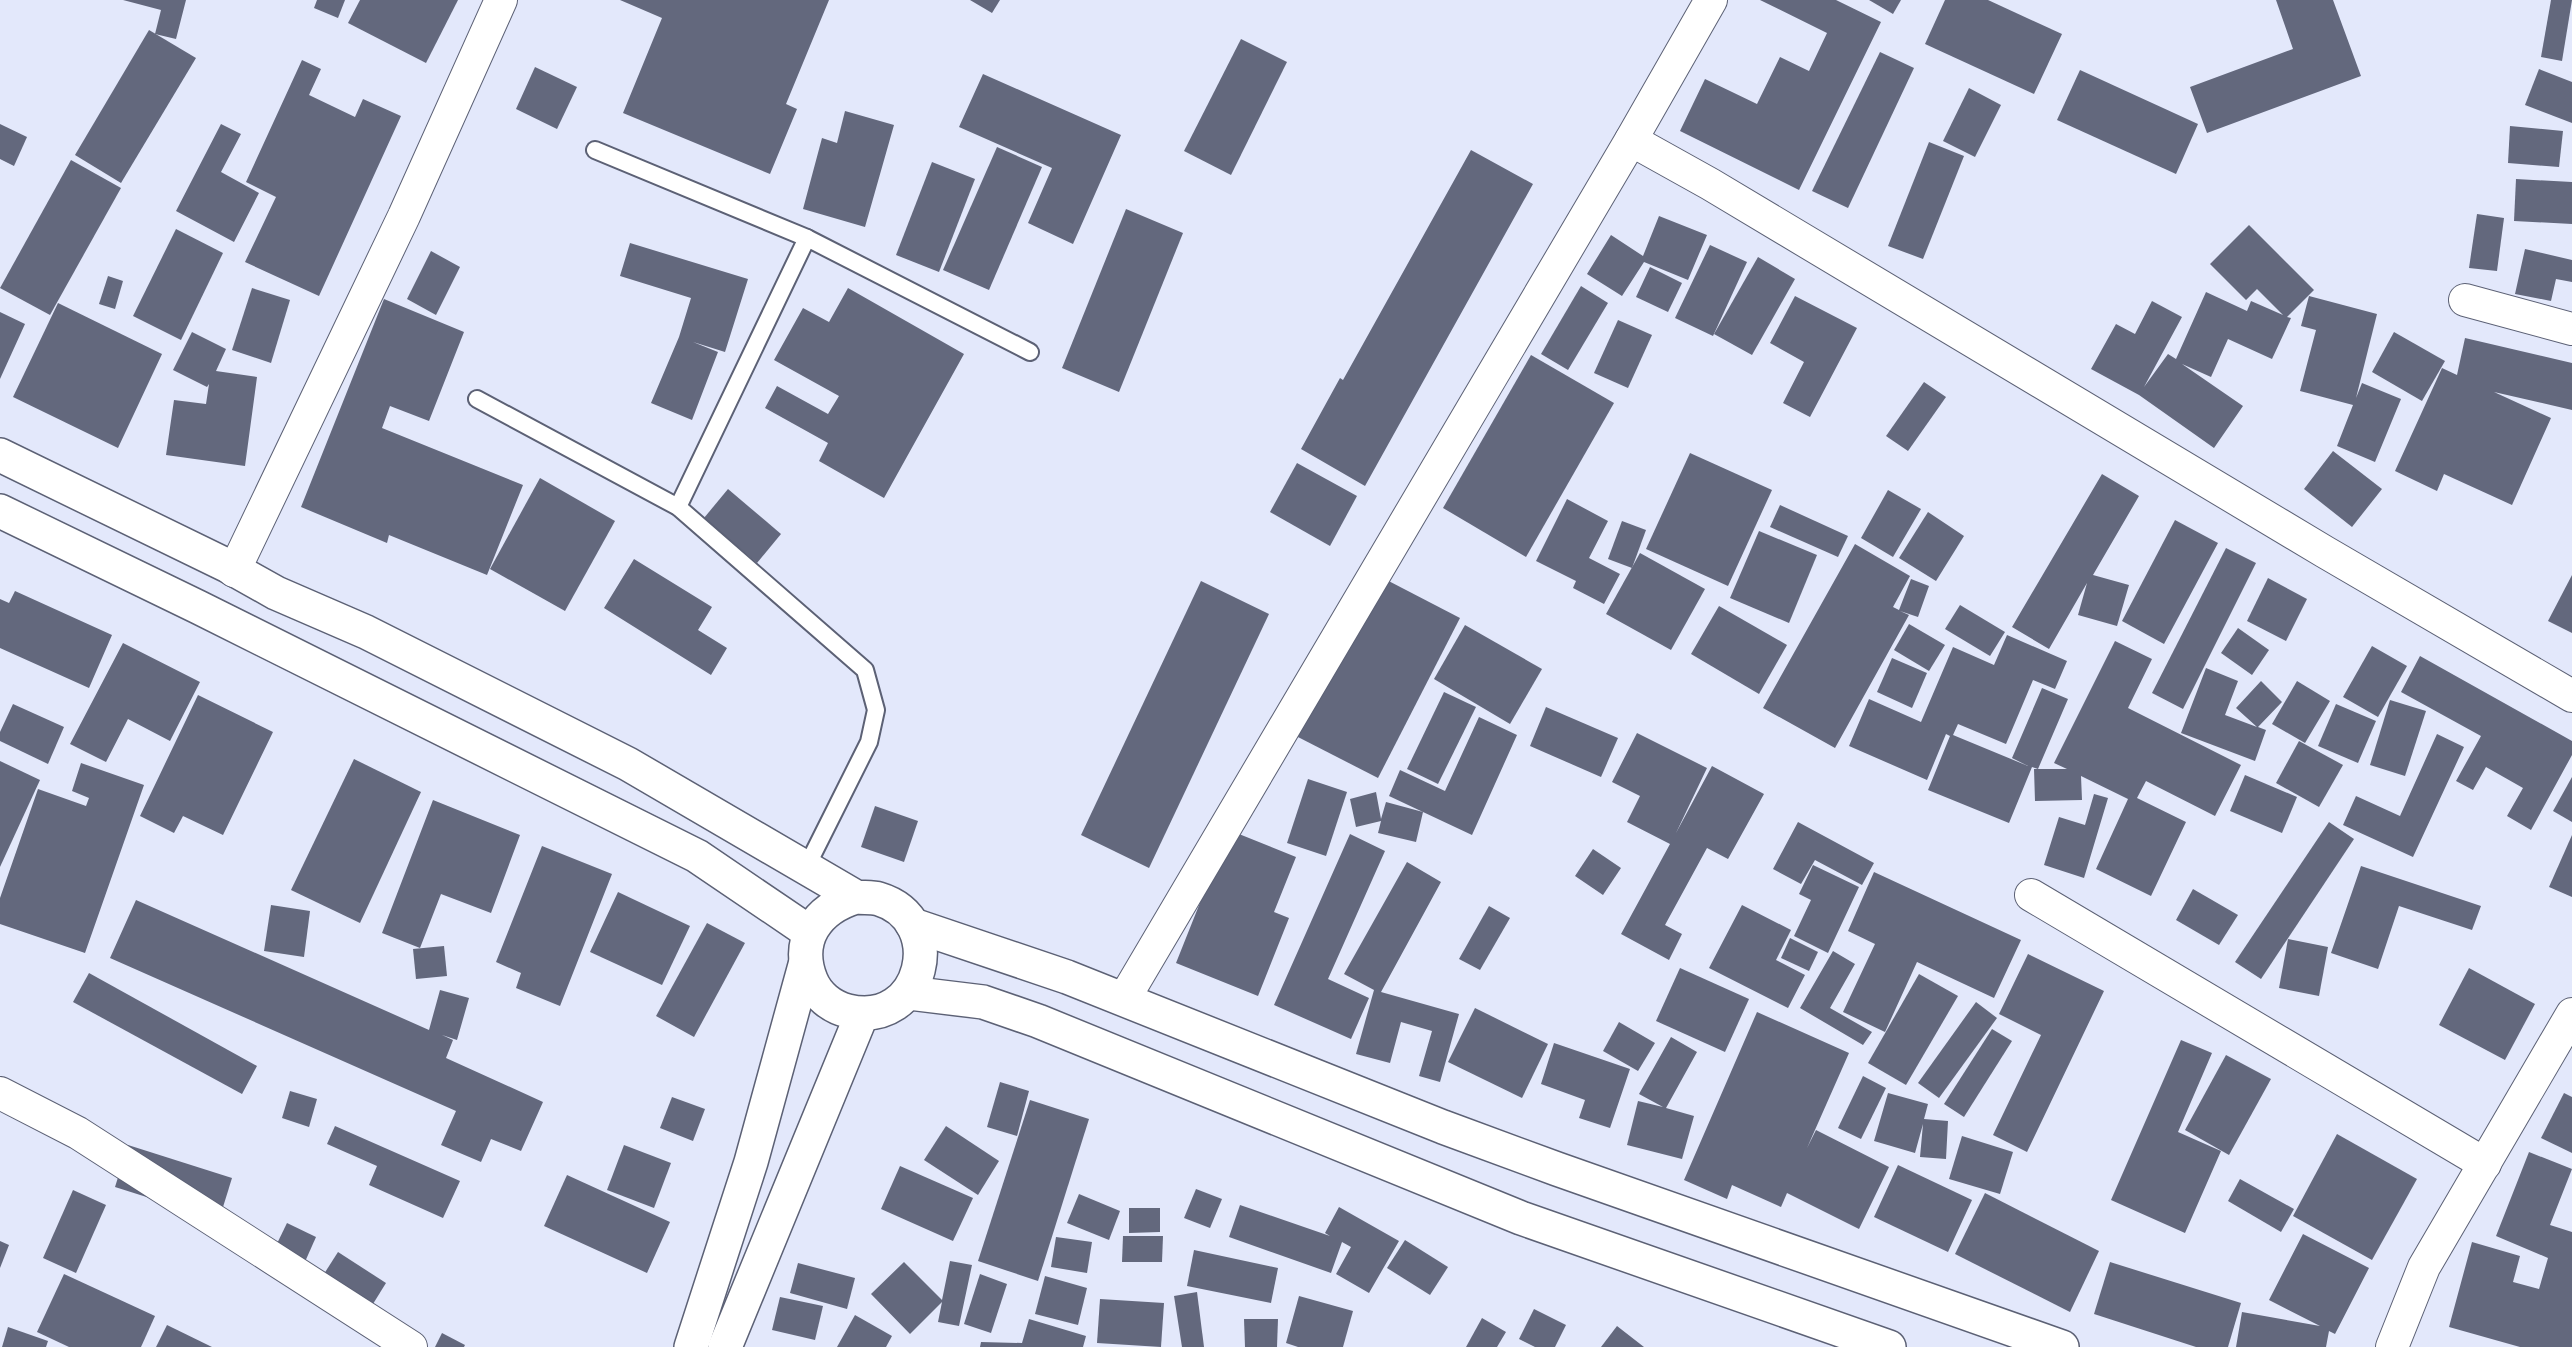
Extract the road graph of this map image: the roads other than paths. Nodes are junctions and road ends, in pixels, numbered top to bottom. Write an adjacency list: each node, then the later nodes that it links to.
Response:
1 (501, 0): 13 (street)
2 (1711, 0): 3 (street)
3 (1631, 140): 14 (street); 22 (street)
4 (595, 150): 5 (lane)
5 (807, 238): 8 (lane); 11 (lane)
6 (2465, 300): 7 (street)
7 (2572, 329)
8 (1030, 352)
9 (477, 399): 11 (lane)
10 (0, 455): 13 (main road)
11 (678, 507): 15 (lane)
12 (0, 512): 19 (main road)
13 (234, 571): 15 (main road)
14 (2572, 696)
15 (806, 868): 17 (main road)
16 (2031, 895): 26 (street)
17 (856, 897): 18 (main road); 19 (main road)
18 (913, 925): 21 (main road); 22 (main road)
19 (809, 932): 20 (main road)
20 (805, 965): 23 (main road); 28 (main road)
21 (909, 993): 23 (main road); 30 (main road)
22 (1124, 999): 31 (main road)
23 (862, 1014): 29 (main road)
24 (2572, 1014): 26 (street)
25 (0, 1093): 27 (street)
26 (2485, 1164): 32 (street)
27 (411, 1347)
28 (691, 1347)
29 (724, 1347)
30 (1889, 1347)
31 (2062, 1347)
32 (2392, 1347)

